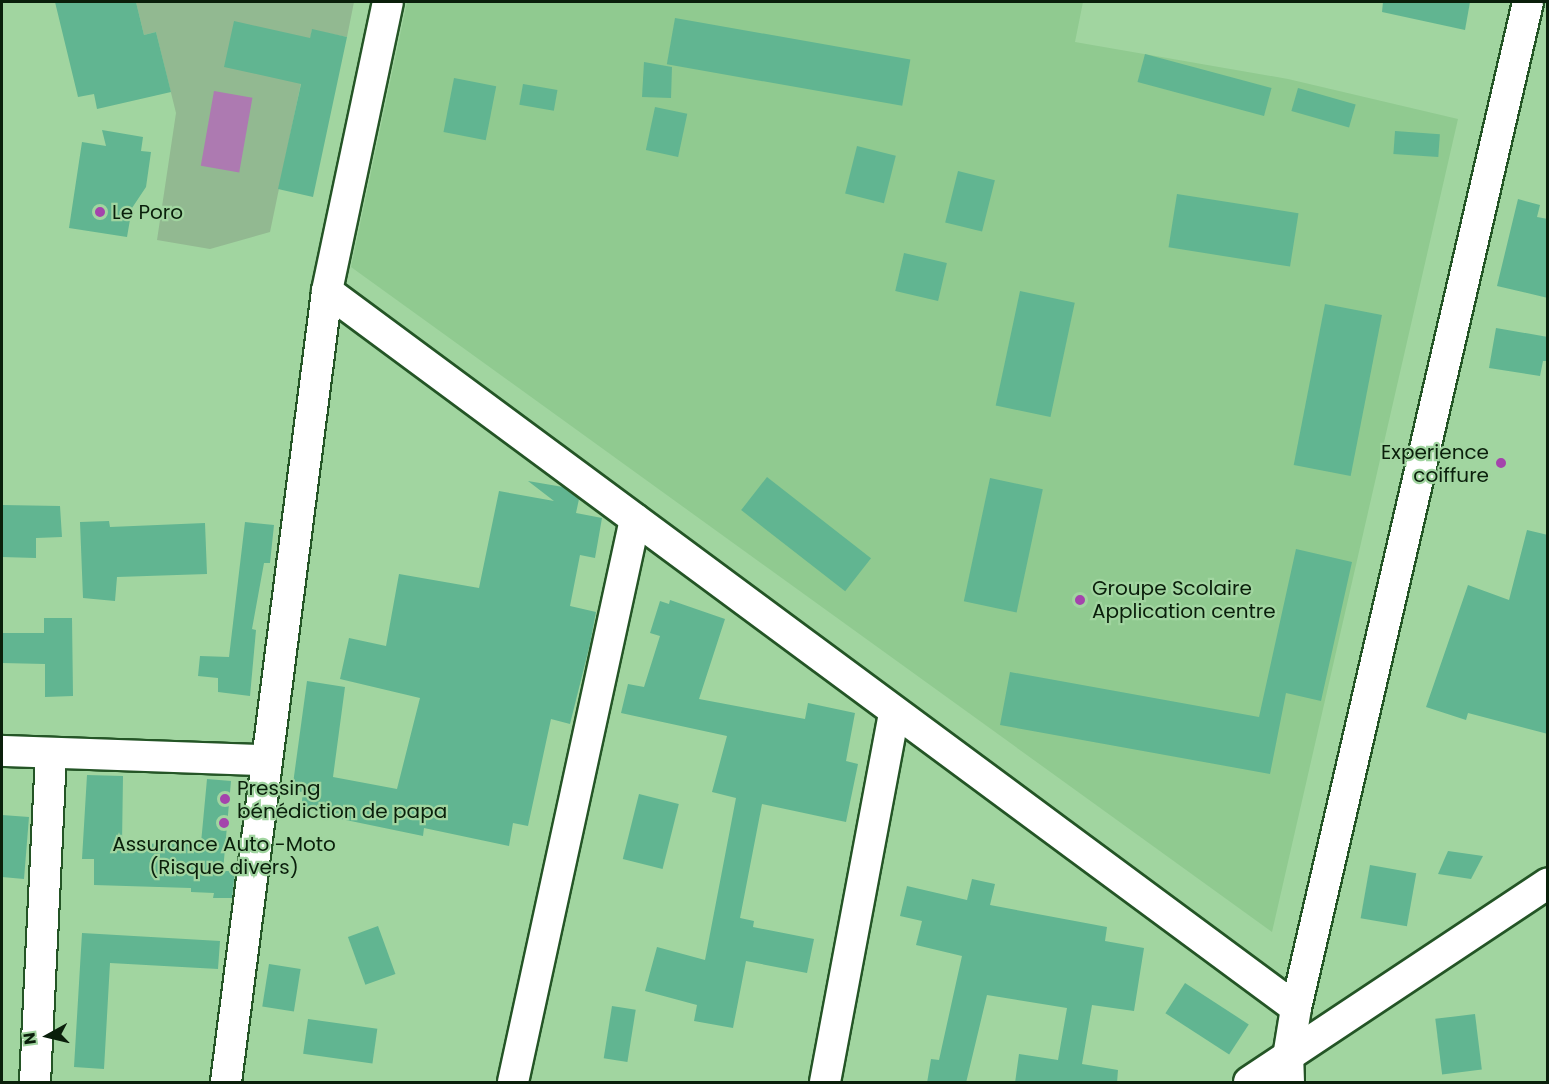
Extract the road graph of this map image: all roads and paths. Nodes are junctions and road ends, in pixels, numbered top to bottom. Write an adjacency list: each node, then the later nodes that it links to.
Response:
1 (388, 2): 3 (street)
2 (1528, 2): 10 (street)
3 (327, 291): 4 (street); 8 (street)
4 (635, 519): 5 (street); 14 (street)
5 (894, 712): 10 (street); 15 (street)
6 (2, 751): 7 (street)
7 (51, 753): 8 (street); 12 (street)
8 (265, 760): 13 (street)
9 (1548, 883): 11 (street)
10 (1296, 1008): 11 (street)
11 (1288, 1070): 16 (street)
12 (35, 1083)
13 (226, 1083)
14 (513, 1083)
15 (825, 1083)
16 (1249, 1083)

